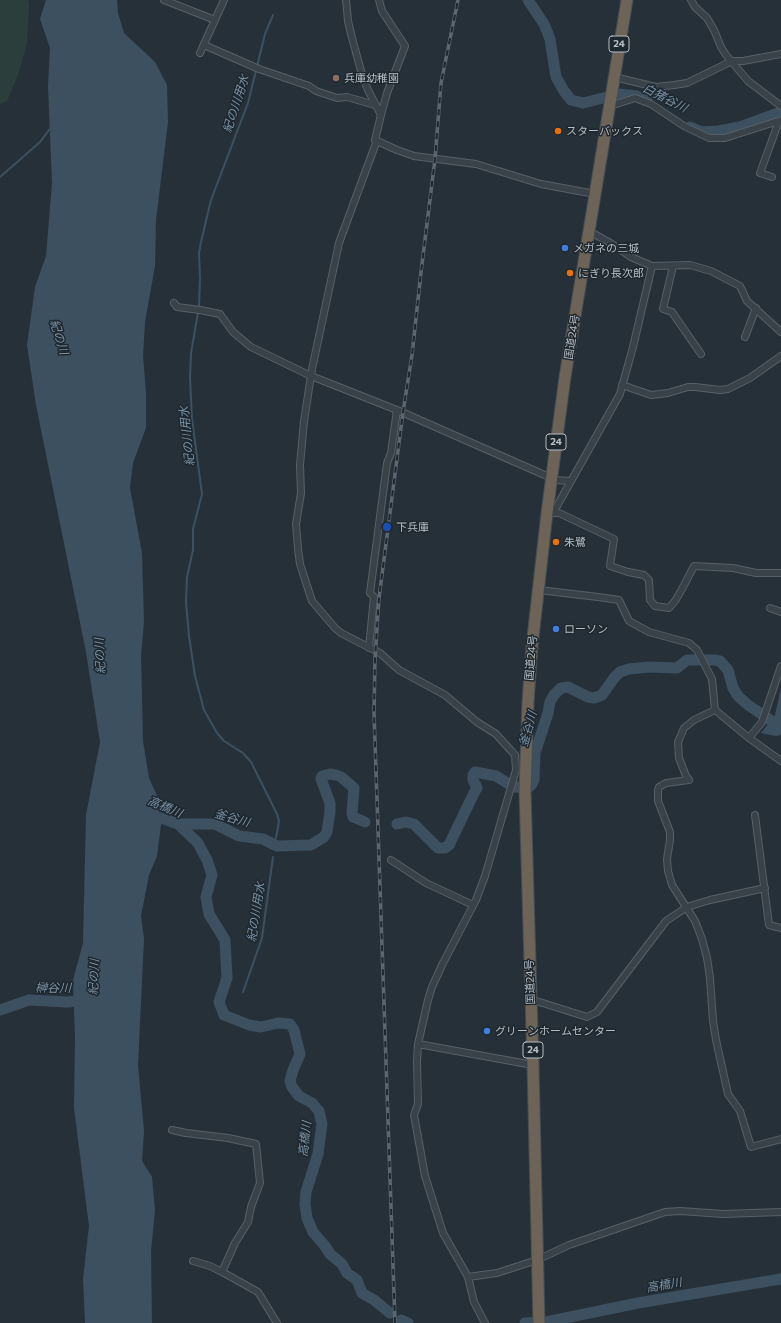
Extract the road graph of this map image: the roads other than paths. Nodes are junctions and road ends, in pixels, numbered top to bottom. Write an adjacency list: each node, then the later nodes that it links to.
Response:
1 (164, 0): 7 (street)
2 (224, 0): 7 (street)
3 (346, 0): 13 (street)
4 (379, 0): 16 (street)
5 (627, 0): 12 (highway, 国道24号 / 24)
6 (691, 0): 11 (street)
7 (215, 20): 8 (street)
8 (204, 45): 9 (street); 13 (street)
9 (200, 53)
10 (781, 54): 11 (street)
11 (732, 61): 12 (street); 15 (street)
12 (614, 77): 14 (highway, 国道24号 / 24)
13 (375, 105): 16 (street)
14 (610, 106): 17 (street); 20 (highway, 国道24号 / 24)
15 (781, 106)
16 (381, 115): 18 (street)
17 (780, 121): 19 (street)
18 (375, 140): 20 (street); 30 (street)
19 (772, 177)
20 (595, 194): 21 (highway, 国道24号 / 24)
21 (589, 231): 22 (street); 33 (highway, 国道24号 / 24)
22 (652, 266): 23 (street); 31 (street)
23 (673, 266): 25 (street); 28 (street)
24 (174, 303): 30 (street)
25 (756, 308): 26 (street); 27 (street)
26 (781, 332)
27 (745, 337)
28 (700, 354)
29 (781, 356): 31 (street)
30 (311, 376): 32 (street); 40 (street)
31 (622, 385): 34 (street)
32 (397, 410): 33 (street); 40 (street)
33 (552, 477): 34 (street); 35 (highway, 国道24号 / 24)
34 (570, 481): 35 (street)
35 (550, 513): 36 (street); 37 (highway, 国道24号 / 24)
36 (780, 573)
37 (538, 590): 42 (street); 51 (highway, 国道24号 / 24)
38 (770, 608): 39 (street)
39 (781, 612)
40 (369, 648): 48 (street)
41 (781, 666): 43 (street)
42 (715, 710): 43 (street); 49 (street)
43 (749, 738): 44 (street)
44 (781, 761)
45 (755, 815): 47 (street)
46 (391, 860): 48 (street)
47 (764, 888): 49 (street); 50 (street)
48 (473, 905): 52 (street)
49 (687, 907): 51 (street); 55 (street)
50 (781, 928)
51 (530, 999): 53 (highway, 国道24号 / 24)
52 (418, 1044): 53 (street); 60 (street)
53 (533, 1065): 57 (highway, 国道24号 / 24)
54 (172, 1130): 59 (street)
55 (781, 1139)
56 (781, 1212): 57 (street)
57 (537, 1260): 60 (street); 63 (highway, 国道24号 / 24)
58 (192, 1261): 59 (street)
59 (222, 1272): 61 (street)
60 (468, 1277): 62 (street)
61 (277, 1323)
62 (485, 1323)
63 (539, 1323)

